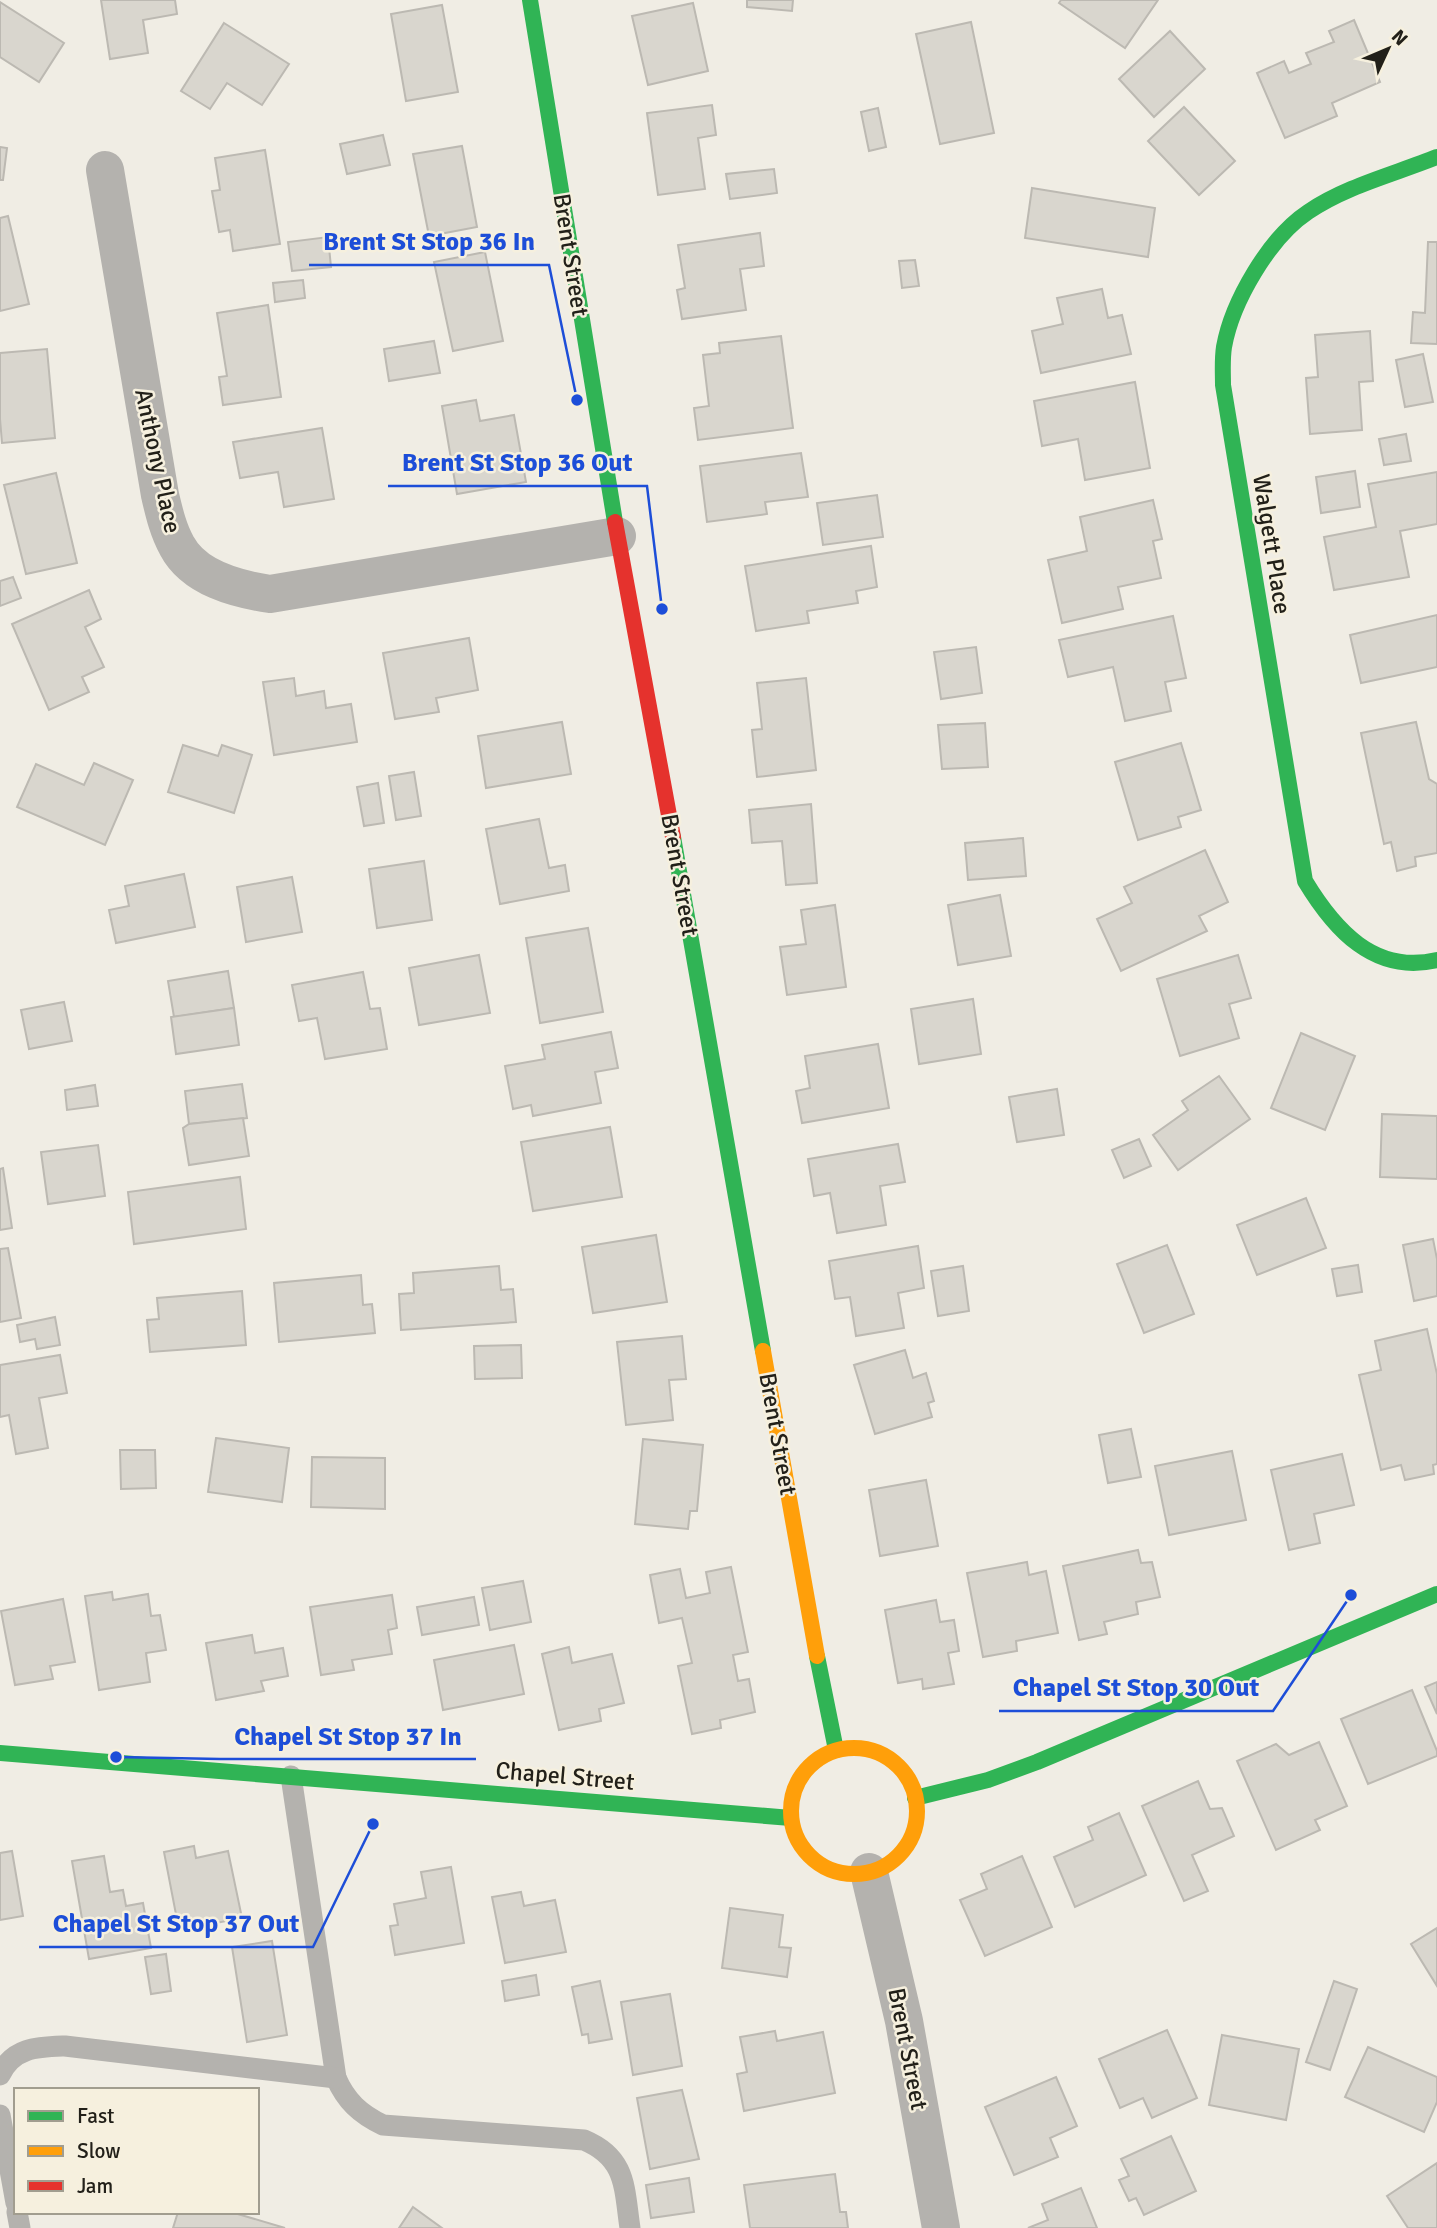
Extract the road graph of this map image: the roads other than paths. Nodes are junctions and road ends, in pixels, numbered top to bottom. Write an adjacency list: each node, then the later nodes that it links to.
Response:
1 (530, 0): 4 (street, Brent Street)
2 (1437, 157): 5 (street, Walgett Place)
3 (105, 170): 4 (street, Anthony Place)
4 (617, 536): 7 (street, Brent Street)
5 (1437, 960)
6 (1437, 1594): 10 (street)
7 (836, 1750): 10 (street); 11 (street)
8 (0, 1753): 9 (street, Chapel Street)
9 (291, 1776): 11 (street, Chapel Street); 14 (lane)
10 (915, 1798): 12 (street)
11 (791, 1818): 12 (street)
12 (869, 1872): 18 (street, Brent Street)
13 (0, 2075): 14 (lane)
14 (336, 2078): 17 (lane)
15 (0, 2115): 16 (lane)
16 (14, 2192)
17 (630, 2228)
18 (941, 2228)

